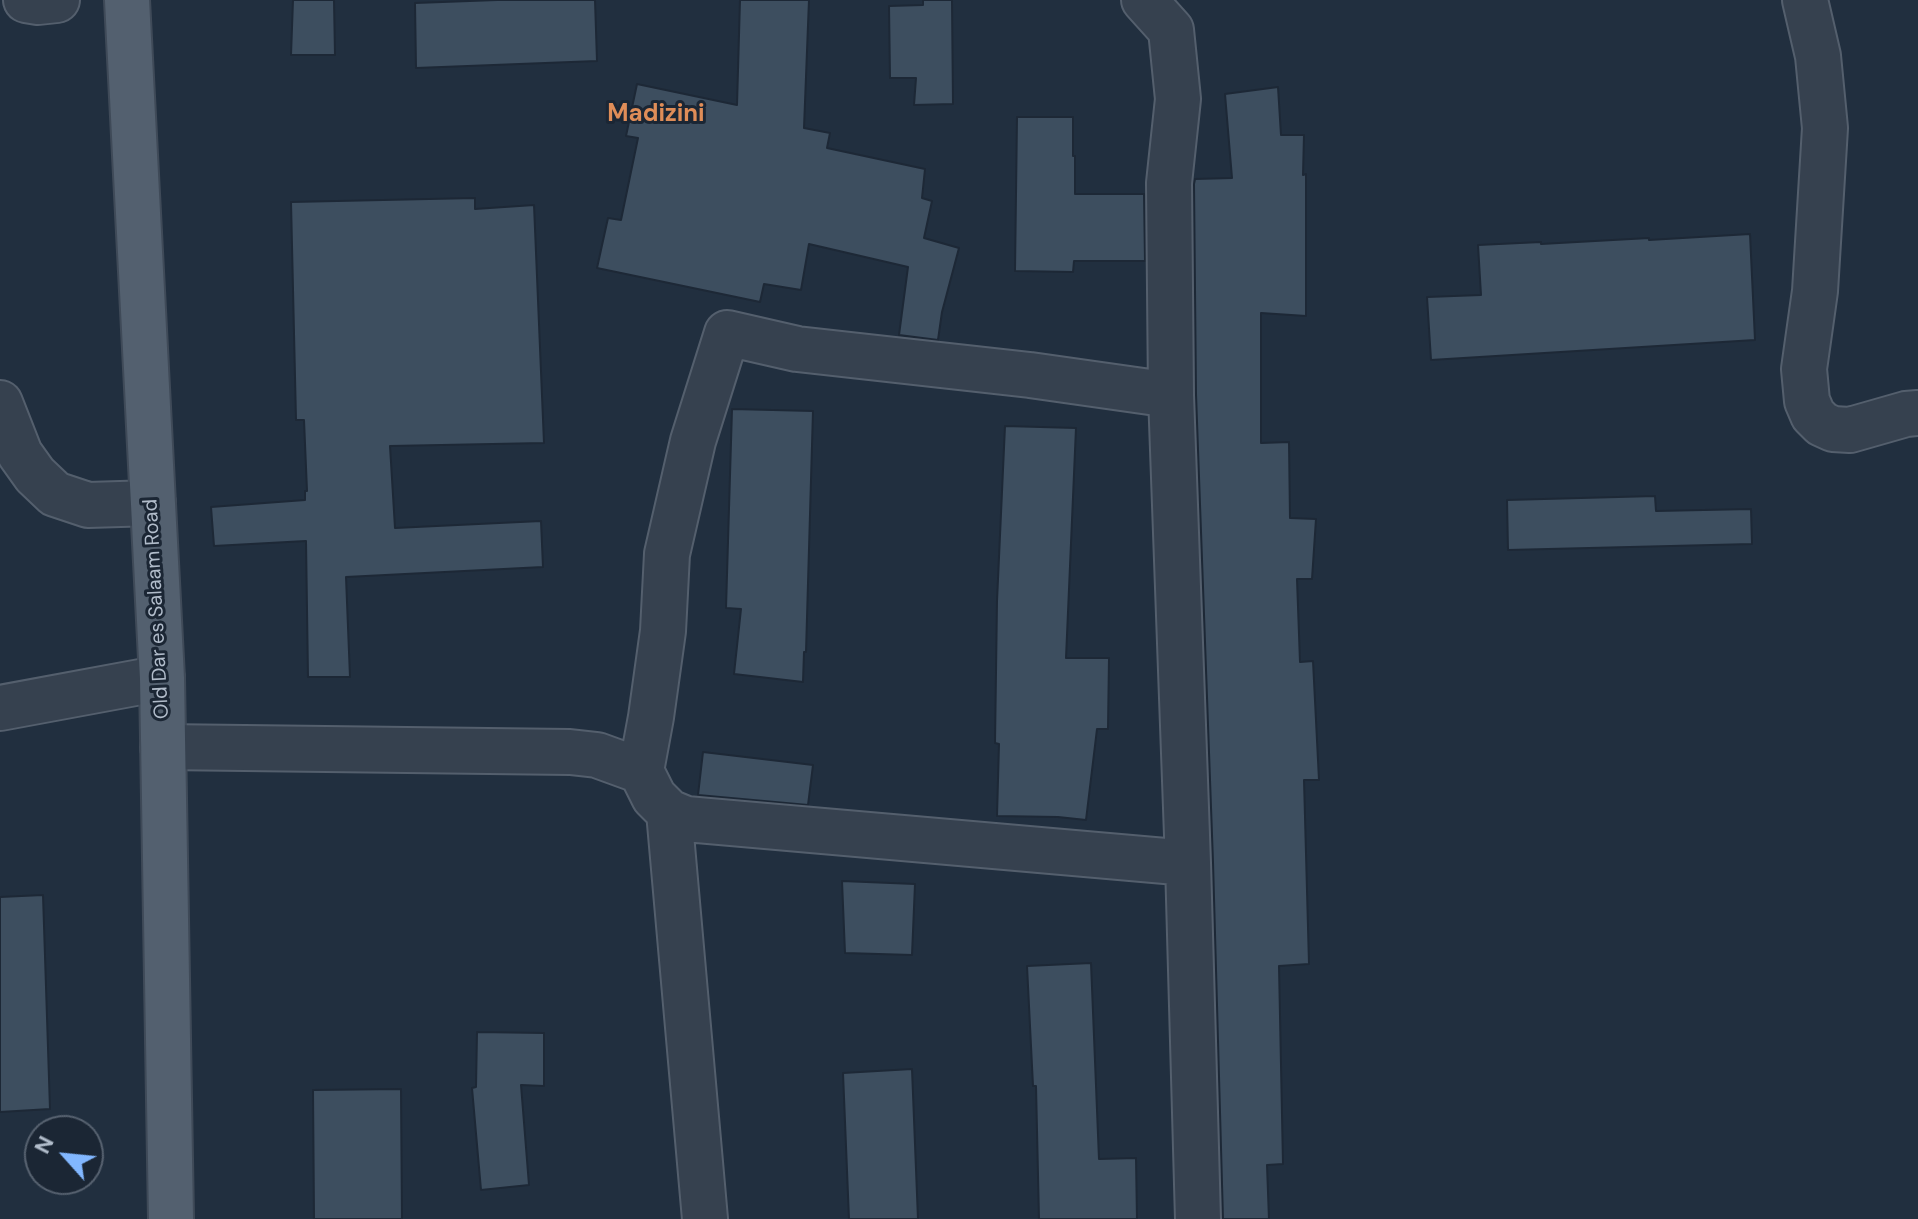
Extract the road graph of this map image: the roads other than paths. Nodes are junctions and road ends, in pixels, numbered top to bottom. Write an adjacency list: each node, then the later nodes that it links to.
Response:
1 (26, 0): 2 (street)
2 (57, 0)
3 (127, 0): 9 (main road, Old Dar es Salaam Road)
4 (1144, 0): 6 (street)
5 (1805, 0): 8 (street)
6 (1171, 395): 13 (street); 15 (street)
7 (0, 403): 9 (street)
8 (1918, 413)
9 (153, 503): 10 (main road, Old Dar es Salaam Road)
10 (162, 678): 11 (street); 12 (main road, Old Dar es Salaam Road)
11 (0, 708)
12 (163, 747): 13 (street); 16 (main road, Old Dar es Salaam Road)
13 (641, 771): 14 (street)
14 (669, 812): 15 (street); 17 (street)
15 (1188, 863): 18 (street)
16 (171, 1219)
17 (705, 1219)
18 (1198, 1219)

